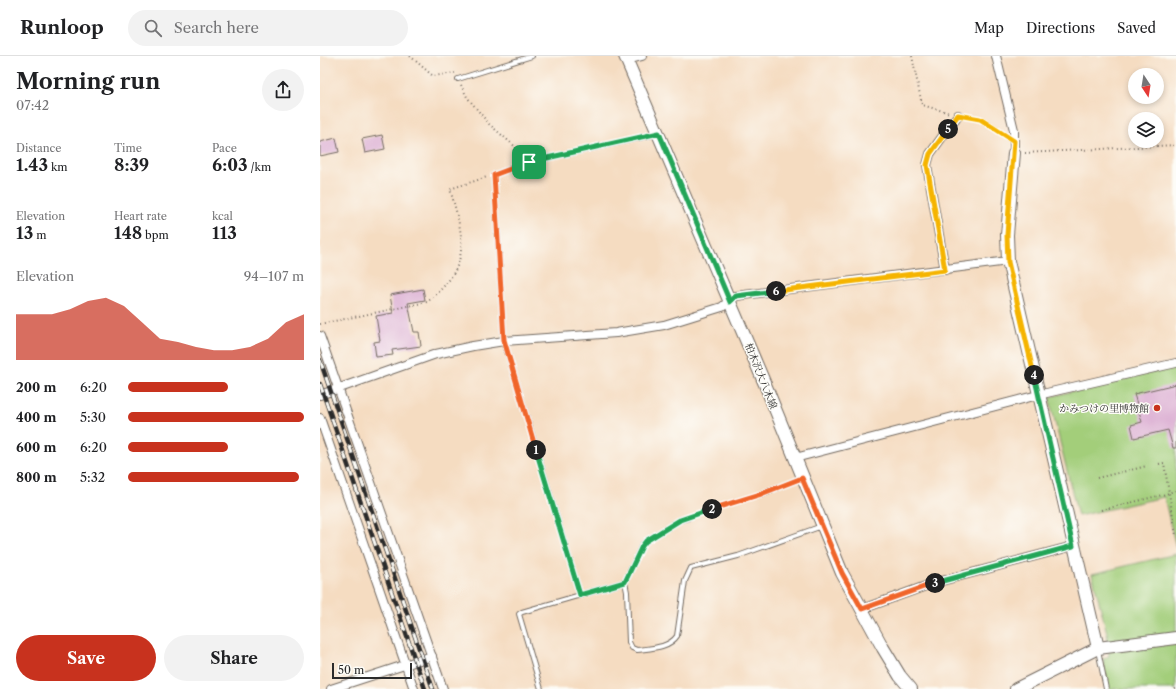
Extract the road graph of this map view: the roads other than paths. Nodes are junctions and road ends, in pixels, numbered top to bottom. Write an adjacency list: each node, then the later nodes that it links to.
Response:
1 (532, 56): 5 (lane)
2 (642, 56): 4 (street)
3 (996, 56): 8 (street)
4 (626, 58): 7 (main road, 柏木沢大八木線)
5 (458, 79)
6 (958, 115): 10 (street)
7 (659, 133): 11 (main road, 柏木沢大八木線); 13 (lane)
8 (1014, 154): 9 (main road)
9 (1008, 262): 10 (street); 17 (main road)
10 (945, 270): 11 (street)
11 (730, 302): 13 (street); 19 (main road, 柏木沢大八木線)
12 (320, 336): 15 (street)
13 (504, 340): 15 (street); 26 (lane)
14 (1176, 363): 17 (street)
15 (340, 388): 16 (street); 30 (street)
16 (320, 395)
17 (1038, 395): 19 (street); 24 (main road)
18 (320, 418): 31 (street)
19 (794, 458): 20 (main road, 柏木沢大八木線)
20 (802, 478): 21 (lane); 23 (main road, 柏木沢大八木線)
21 (761, 494)
22 (688, 518): 25 (lane)
23 (822, 526): 25 (lane); 27 (main road, 柏木沢大八木線)
24 (1073, 546): 27 (street); 29 (main road)
25 (625, 582): 26 (lane)
26 (580, 595): 35 (lane)
27 (862, 609): 36 (main road, 柏木沢大八木線)
28 (1176, 638): 29 (main road)
29 (1098, 648): 37 (main road); 38 (lane)
30 (432, 656): 31 (street); 34 (street)
31 (405, 664): 32 (street); 33 (street)
32 (331, 689)
33 (414, 689)
34 (443, 689)
35 (541, 689)
36 (911, 689)
37 (1016, 689)
38 (1106, 689)

